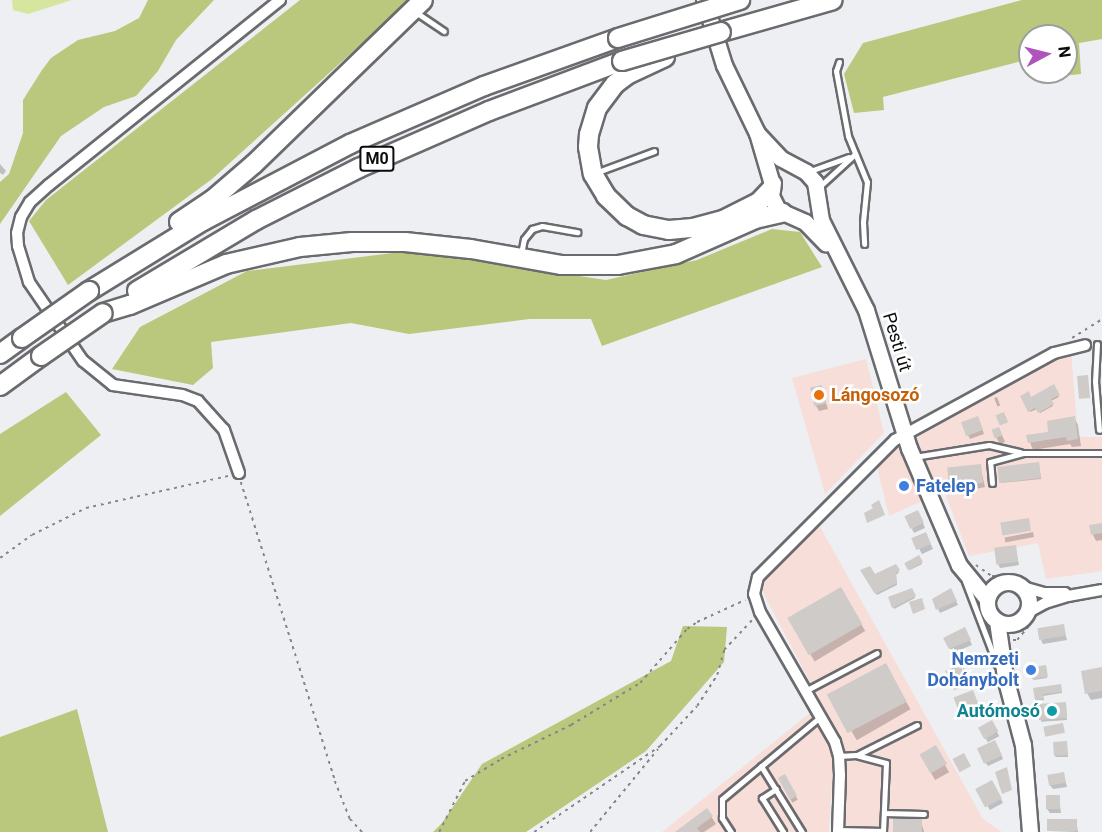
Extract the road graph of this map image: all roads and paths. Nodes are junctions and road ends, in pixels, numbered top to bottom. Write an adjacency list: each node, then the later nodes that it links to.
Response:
1 (280, 0): 33 (street)
2 (704, 0): 9 (main road)
3 (740, 0): 19 (highway, M0, bridge)
4 (833, 0): 7 (highway, M0)
5 (418, 5): 6 (lane); 19 (highway)
6 (444, 31)
7 (721, 32): 13 (highway, bridge); 22 (highway, M0, bridge)
8 (839, 62): 11 (lane)
9 (757, 133): 12 (main road); 14 (main road)
10 (654, 151): 13 (lane)
11 (853, 156): 12 (lane); 15 (lane); 18 (lane)
12 (801, 171): 14 (main road); 15 (main road)
13 (593, 174): 14 (highway)
14 (772, 187): 16 (main road)
15 (817, 195): 16 (main road); 21 (main road)
16 (788, 215): 20 (highway); 21 (main road)
17 (577, 232): 20 (lane)
18 (864, 243)
19 (155, 250): 26 (highway, M0, bridge)
20 (520, 259): 22 (highway)
21 (841, 262): 29 (main road, Pesti út)
22 (104, 313): 27 (highway, M0, bridge)
23 (1102, 319): 25 (path)
24 (1095, 344): 25 (street); 28 (lane)
25 (1054, 353): 29 (street)
26 (0, 354)
27 (0, 386)
28 (1099, 430)
29 (903, 434): 32 (main road, Pesti út); 41 (street)
30 (1024, 453): 31 (lane); 32 (lane); 34 (lane)
31 (1102, 453)
32 (912, 457): 36 (main road, Pesti út)
33 (238, 473): 35 (path); 60 (path)
34 (992, 483)
35 (0, 558)
36 (961, 562): 37 (path); 38 (main road, Pesti út); 42 (main road, Pesti út); 48 (lane)
37 (1022, 582): 38 (main road); 40 (street); 44 (main road)
38 (997, 585): 42 (main road)
39 (1102, 590): 40 (street)
40 (1080, 593): 44 (street)
41 (754, 594): 43 (street); 61 (path)
42 (987, 599): 45 (main road)
43 (760, 612): 49 (street); 52 (path)
44 (1027, 616): 45 (main road); 46 (main road); 46 (path)
45 (997, 621): 48 (main road)
46 (1010, 639): 48 (main road)
47 (877, 653): 49 (lane)
48 (1005, 677): 68 (main road)
49 (805, 691): 50 (street)
50 (820, 717): 54 (street); 55 (lane)
51 (917, 725): 53 (lane)
52 (660, 746): 62 (path); 63 (path)
53 (856, 755): 54 (lane); 57 (lane)
54 (839, 756): 59 (street)
55 (761, 766): 56 (lane); 64 (lane)
56 (776, 789): 65 (lane); 66 (lane)
57 (884, 813): 58 (lane); 67 (lane)
58 (924, 814)
59 (838, 831): 67 (lane)
60 (362, 832)
61 (439, 832)
62 (534, 832)
63 (591, 832)
64 (731, 832)
65 (783, 832)
66 (802, 832)
67 (883, 832)
68 (1030, 832)

